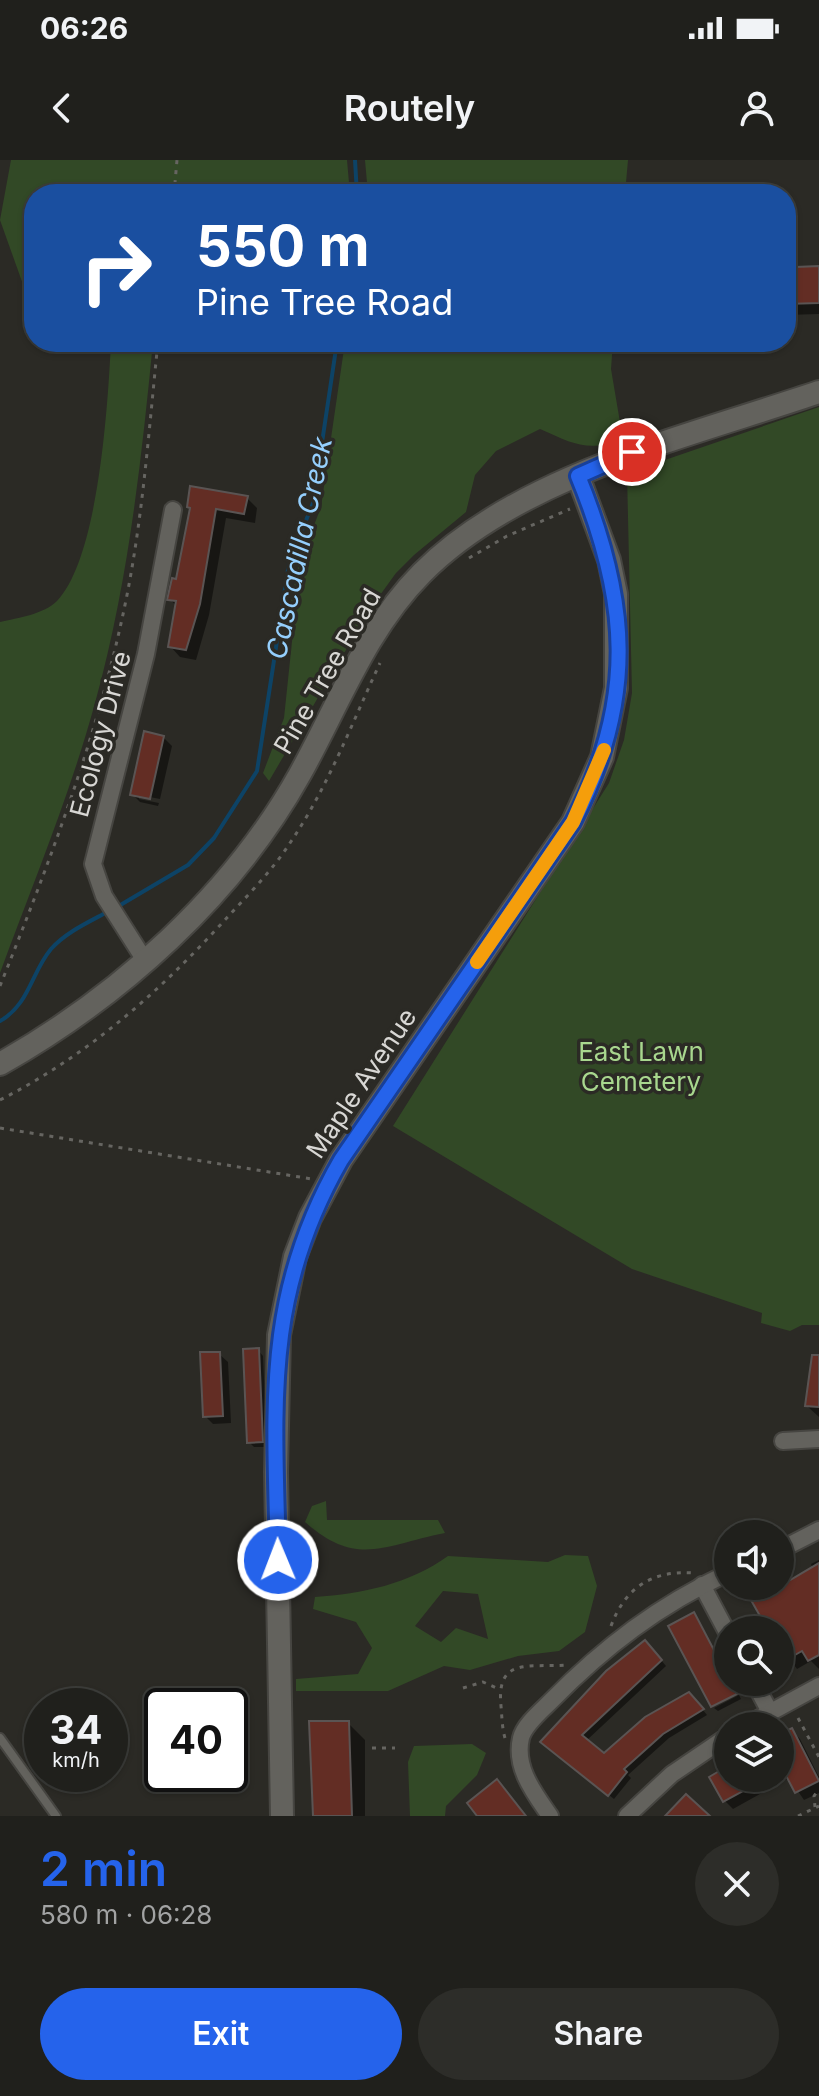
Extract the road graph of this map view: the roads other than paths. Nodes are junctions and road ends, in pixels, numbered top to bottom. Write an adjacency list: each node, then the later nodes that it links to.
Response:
1 (819, 392): 2 (street, Pine Tree Road)
2 (578, 476): 4 (street, Pine Tree Road); 19 (street, Maple Avenue)
3 (173, 510): 4 (street, Ecology Drive)
4 (144, 959): 5 (street, Pine Tree Road)
5 (0, 1064)
6 (819, 1439): 7 (street)
7 (783, 1441)
8 (819, 1530): 9 (street)
9 (794, 1543)
10 (714, 1577): 11 (street)
11 (702, 1580): 12 (street); 20 (street)
12 (719, 1616)
13 (819, 1686): 15 (street)
14 (761, 1696): 15 (street)
15 (770, 1712)
16 (0, 1738): 18 (lane)
17 (714, 1746): 21 (street)
18 (56, 1816)
19 (282, 1816)
20 (550, 1816)
21 (627, 1816)

